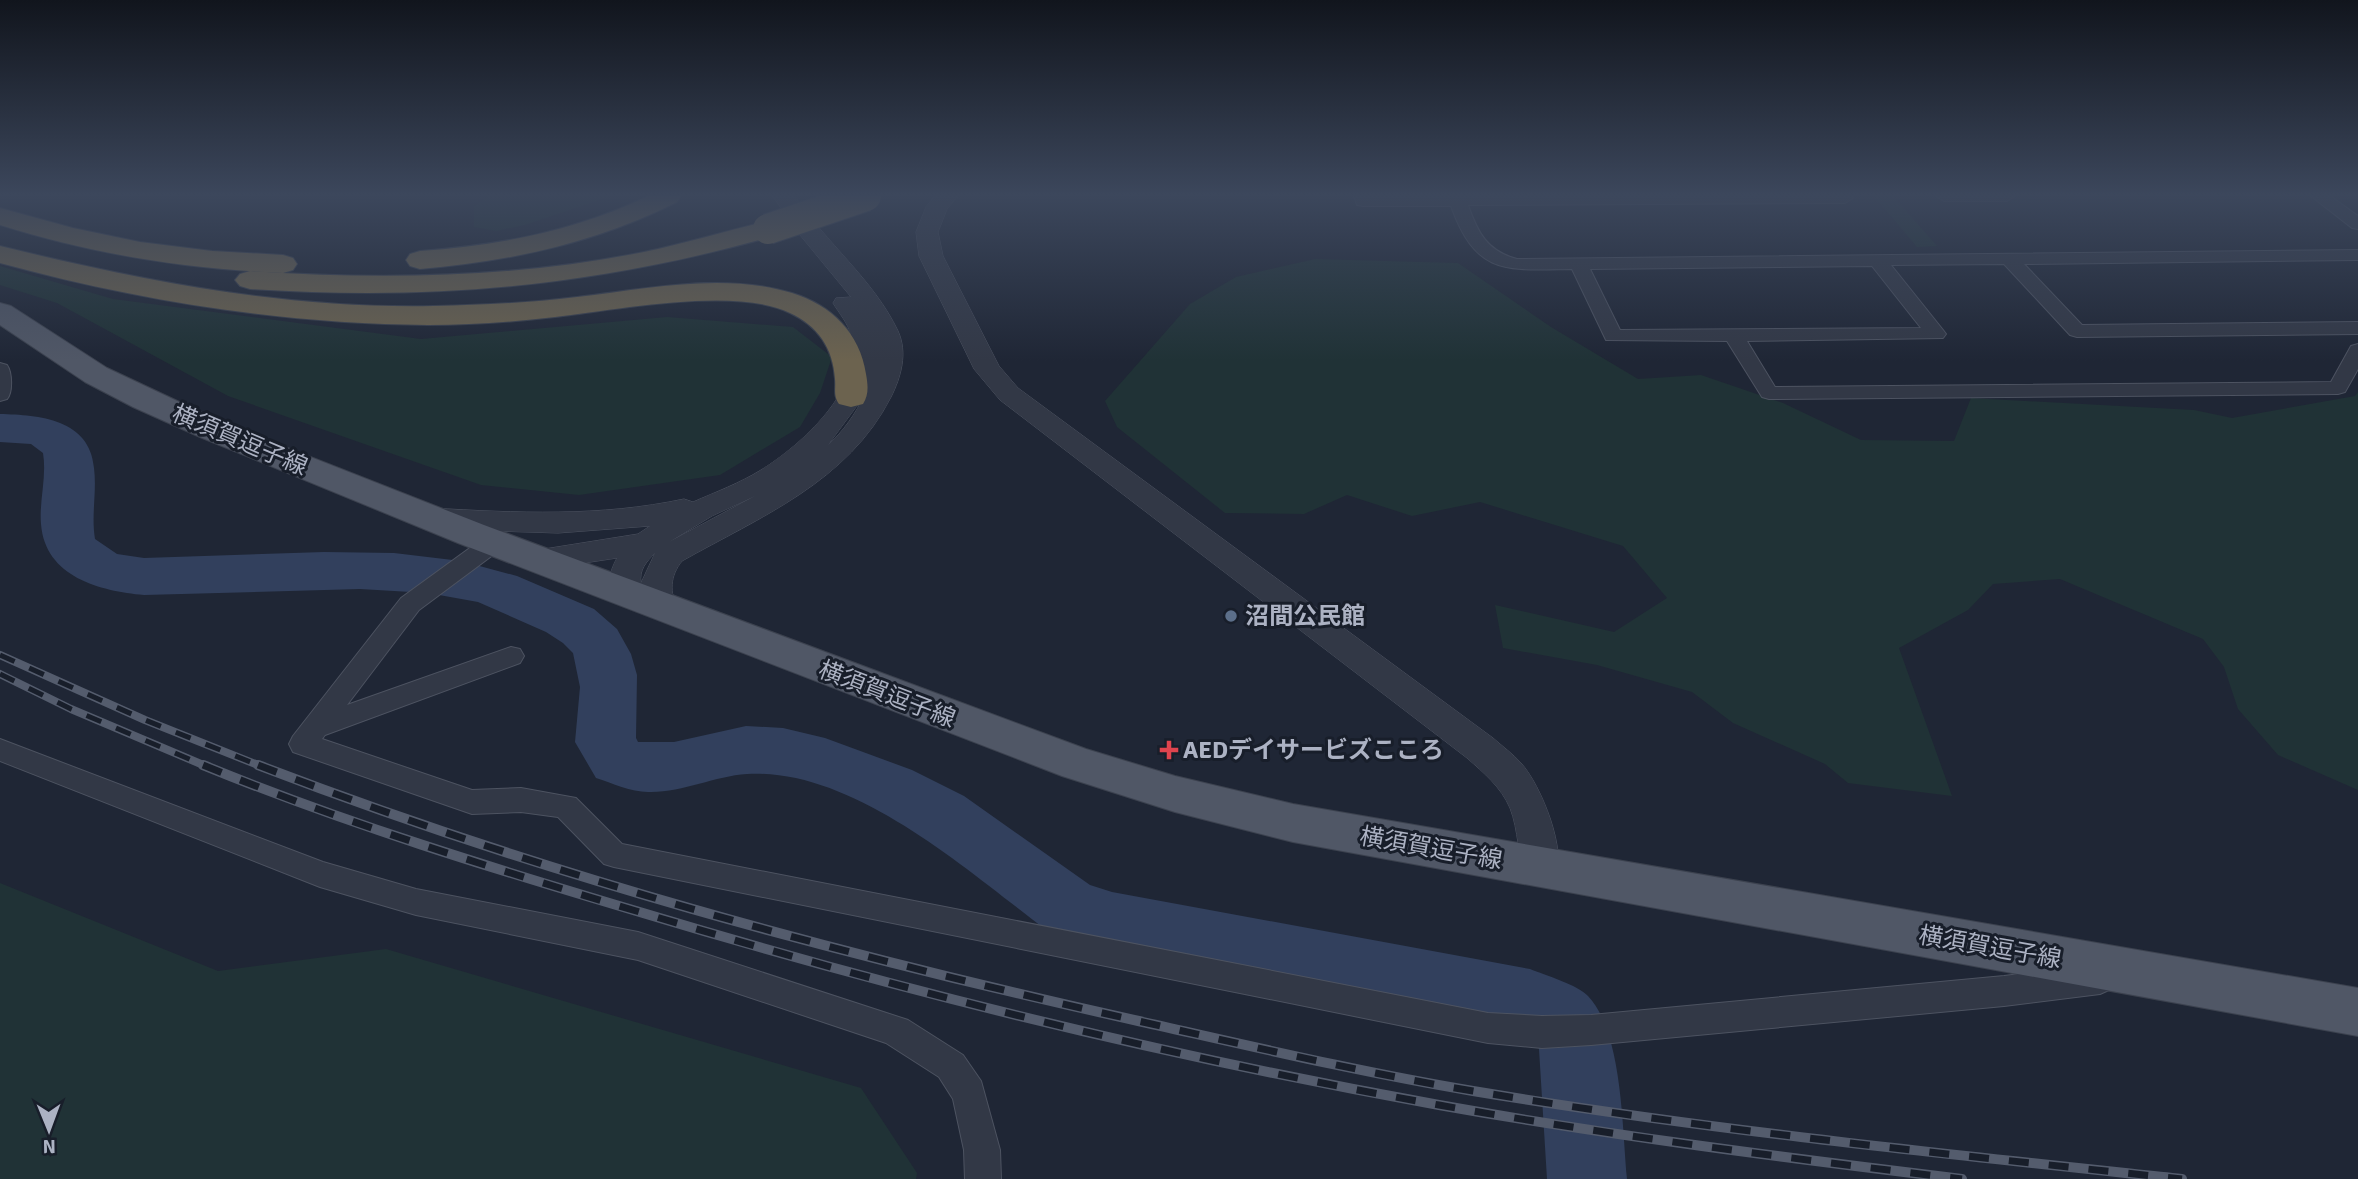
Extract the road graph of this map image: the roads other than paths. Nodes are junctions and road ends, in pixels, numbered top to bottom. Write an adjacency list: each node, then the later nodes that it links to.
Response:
1 (82, 251): 5 (highway)
2 (151, 251): 14 (highway)
3 (495, 251): 14 (highway)
4 (624, 251): 14 (highway)
5 (670, 251)
6 (804, 251): 22 (street)
7 (825, 251): 23 (street)
8 (930, 251): 32 (street)
9 (1480, 251): 15 (street)
10 (0, 254): 22 (highway)
11 (2358, 255): 12 (street)
12 (2009, 259): 13 (street); 17 (street)
13 (1878, 261): 15 (street); 18 (street)
14 (221, 263)
15 (1579, 264): 18 (street)
16 (0, 312): 24 (main road, 横須賀逗子線)
17 (2358, 328)
18 (1733, 335): 19 (street)
19 (2358, 350)
20 (0, 369): 21 (street)
21 (0, 395)
22 (851, 397): 23 (street)
23 (731, 508): 24 (street); 25 (street); 28 (street)
24 (431, 518): 26 (main road, 横須賀逗子線)
25 (641, 545): 27 (street); 28 (street)
26 (479, 552): 27 (main road, 横須賀逗子線); 30 (street)
27 (538, 560): 28 (main road, 横須賀逗子線)
28 (644, 602): 32 (main road, 横須賀逗子線)
29 (511, 656): 30 (street)
30 (315, 728): 33 (street)
31 (0, 750): 35 (street)
32 (1541, 867): 33 (main road, 横須賀逗子線)
33 (2144, 974): 34 (main road, 横須賀逗子線)
34 (2358, 1012)
35 (983, 1179)

